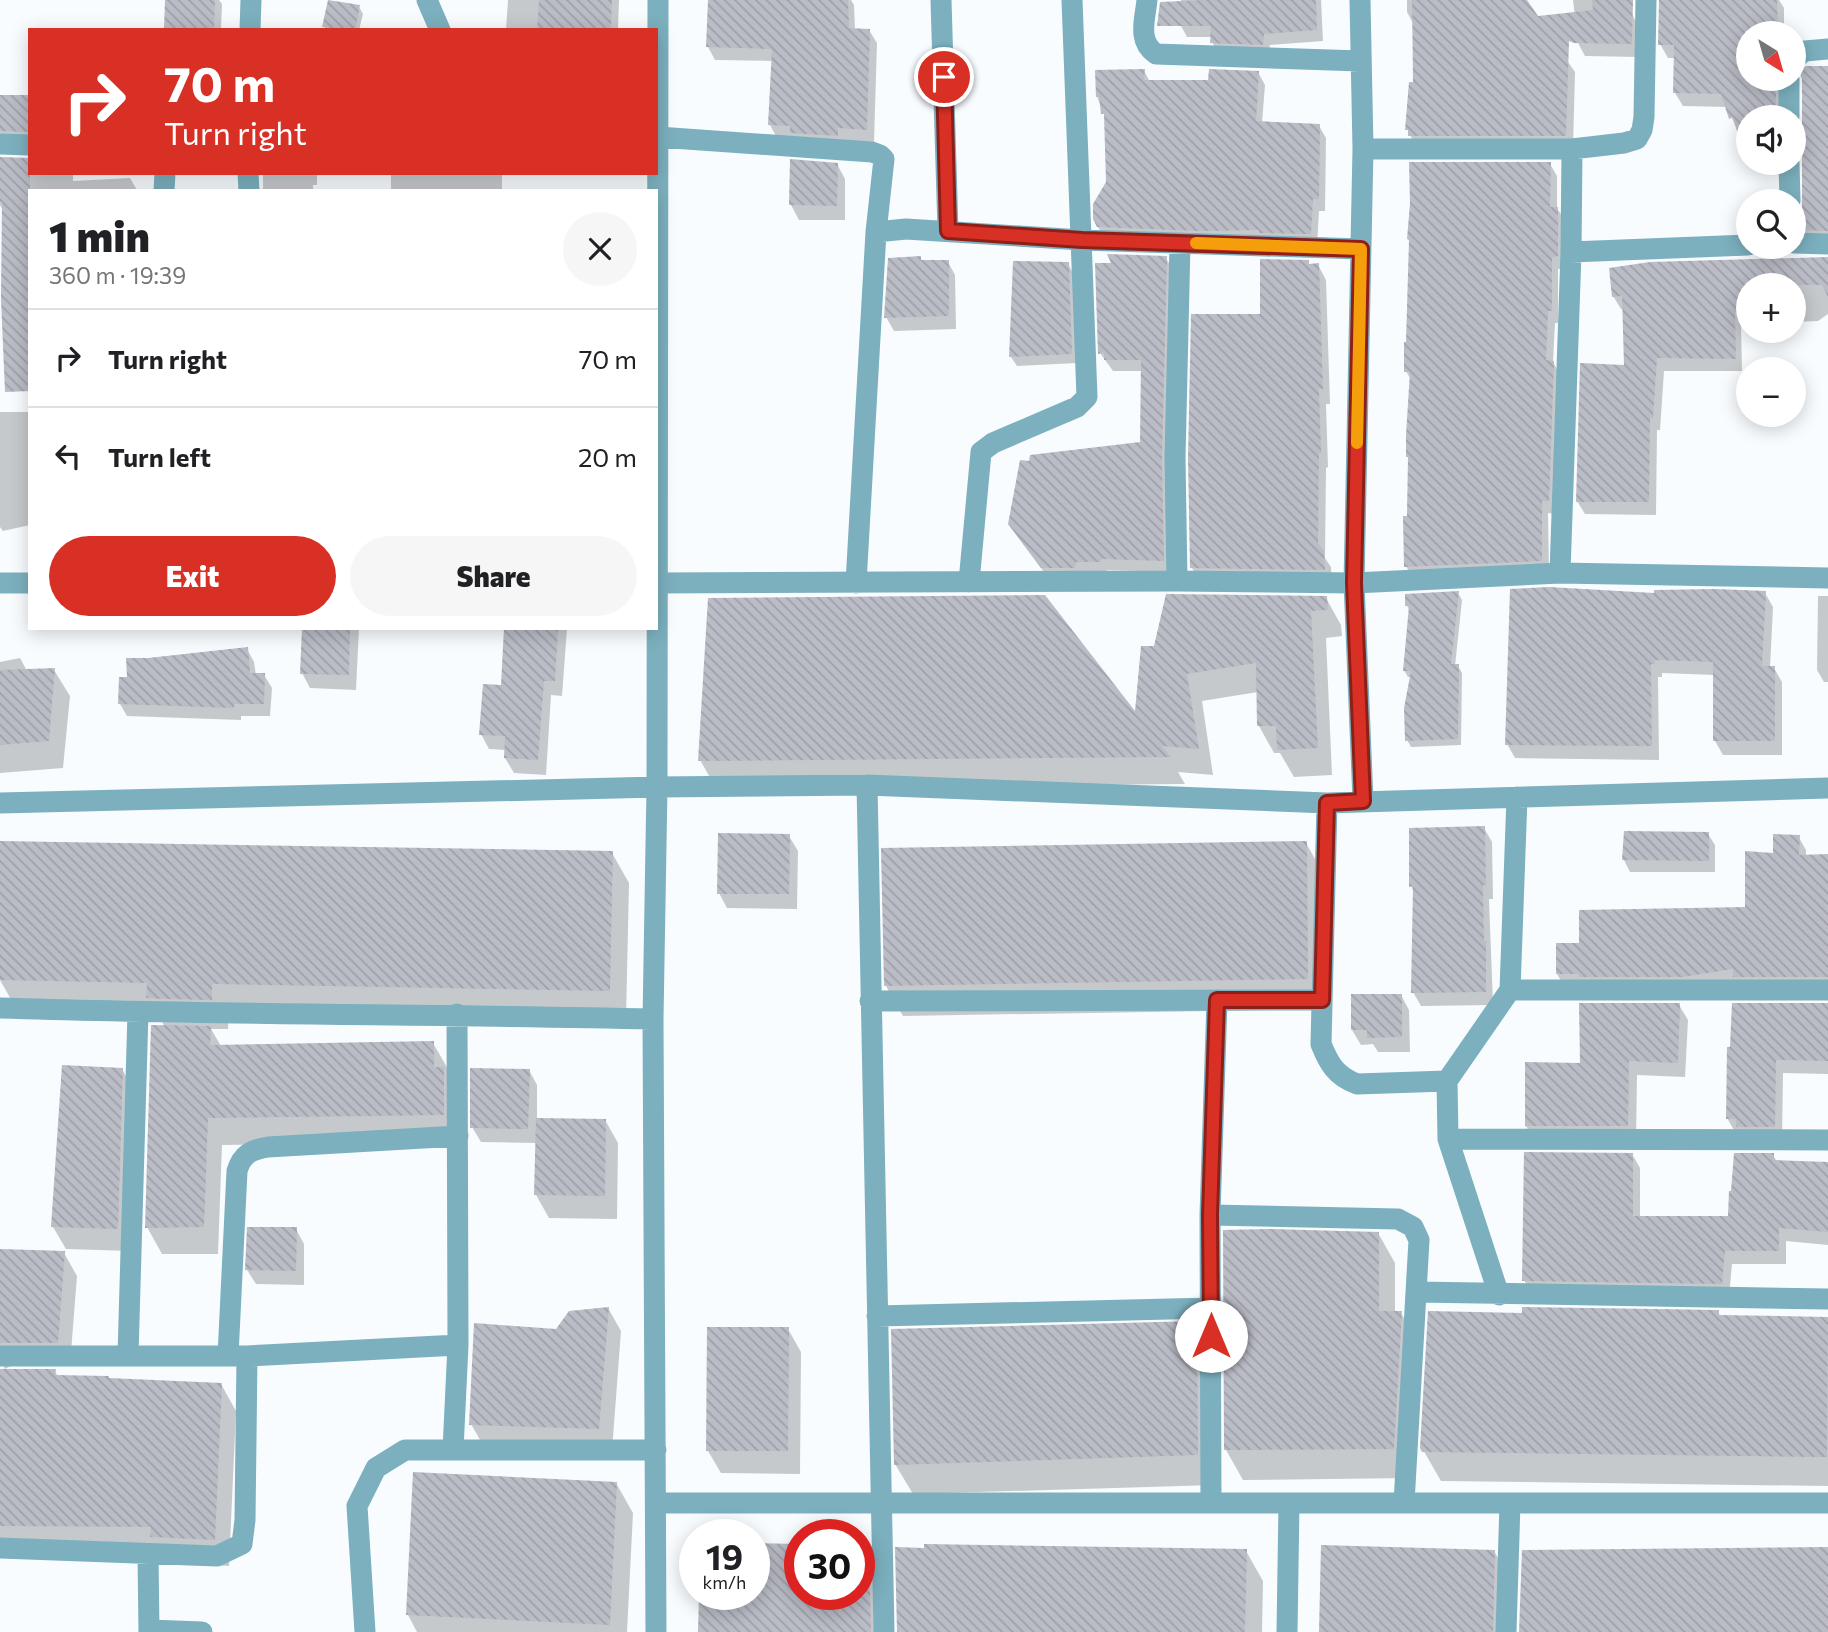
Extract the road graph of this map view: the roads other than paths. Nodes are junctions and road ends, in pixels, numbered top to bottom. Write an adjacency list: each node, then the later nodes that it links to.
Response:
1 (251, 0): 9 (street)
2 (427, 0): 10 (street)
3 (658, 0): 11 (street)
4 (942, 0): 20 (street)
5 (1072, 0): 22 (street)
6 (1147, 0): 14 (street)
7 (1360, 0): 14 (street)
8 (1646, 0): 19 (street)
9 (250, 28)
10 (439, 28)
11 (657, 28)
12 (1828, 49): 13 (street)
13 (1806, 51)
14 (1360, 61): 18 (street)
15 (658, 137): 21 (street)
16 (0, 144): 17 (street)
17 (28, 145)
18 (1363, 149): 19 (street); 27 (street)
19 (1572, 149): 28 (street)
20 (948, 231): 21 (street); 22 (street)
21 (876, 232): 36 (street)
22 (1082, 240): 23 (street); 32 (street)
23 (1180, 243): 27 (street); 31 (street)
24 (1806, 243): 25 (street)
25 (1828, 244)
26 (1736, 245): 28 (street)
27 (1361, 249): 37 (street)
28 (1571, 252): 29 (street)
29 (1560, 573): 30 (street); 37 (street)
30 (1828, 578)
31 (1177, 581): 32 (street); 37 (street)
32 (969, 582): 36 (street)
33 (0, 583): 34 (street)
34 (28, 583)
35 (658, 583): 36 (street)
36 (856, 583)
37 (1354, 583): 43 (street)
38 (657, 630): 40 (street)
39 (867, 785): 40 (street); 45 (street); 50 (street)
40 (657, 787): 44 (street); 54 (street)
41 (1828, 788): 42 (street)
42 (1517, 797): 43 (street); 47 (street)
43 (1363, 801): 45 (street)
44 (0, 803)
45 (1327, 803): 49 (street)
46 (1828, 989): 47 (street)
47 (1510, 990): 55 (street)
48 (1217, 1000): 49 (street); 50 (street); 59 (street)
49 (1322, 1000): 55 (street)
50 (870, 1001): 64 (street)
51 (0, 1008): 52 (street)
52 (138, 1012): 53 (street); 66 (street)
53 (457, 1014): 54 (street); 56 (street)
54 (653, 1019): 70 (street)
55 (1447, 1081): 57 (street)
56 (458, 1136): 65 (street); 68 (street)
57 (1448, 1139): 58 (street); 61 (street)
58 (1828, 1140)
59 (1210, 1215): 60 (street); 63 (street)
60 (1416, 1292): 61 (street); 75 (street)
61 (1499, 1295): 62 (street)
62 (1828, 1299)
63 (1211, 1308): 64 (street); 73 (street)
64 (877, 1316): 72 (street)
65 (458, 1345): 68 (street); 69 (street)
66 (128, 1355): 67 (street); 68 (street)
67 (0, 1356)
68 (237, 1356): 79 (street)
69 (453, 1450): 70 (street); 82 (street)
70 (656, 1450): 71 (street)
71 (656, 1503): 72 (street); 83 (street)
72 (880, 1503): 73 (street); 84 (street)
73 (1212, 1503): 74 (street)
74 (1289, 1503): 75 (street); 85 (street)
75 (1404, 1503): 76 (street)
76 (1510, 1503): 77 (street); 86 (street)
77 (1828, 1503)
78 (0, 1548): 79 (street)
79 (148, 1554): 80 (street)
80 (149, 1631): 81 (street)
81 (202, 1632)
82 (365, 1632)
83 (656, 1632)
84 (884, 1632)
85 (1287, 1632)
86 (1506, 1632)

